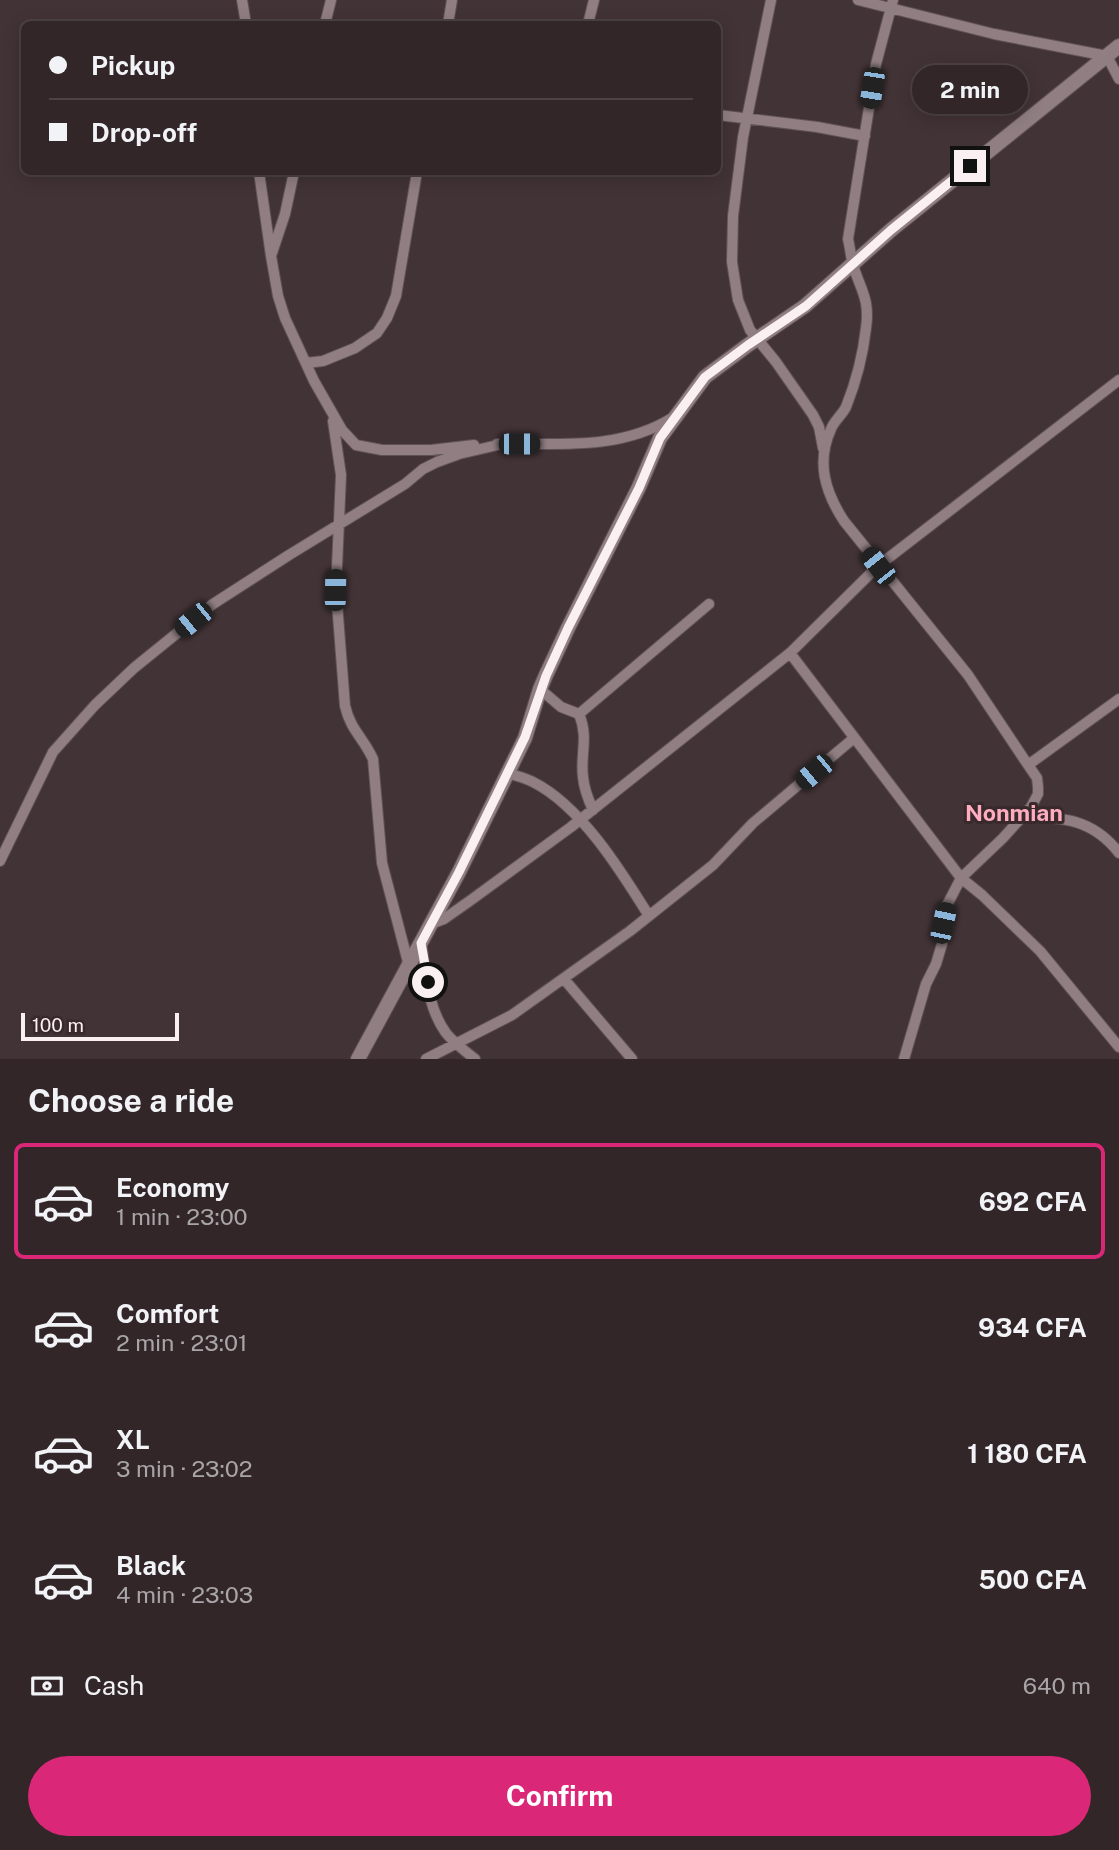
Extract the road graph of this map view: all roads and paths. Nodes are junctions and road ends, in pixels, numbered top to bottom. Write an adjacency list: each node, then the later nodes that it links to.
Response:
1 (242, 0): 8 (street)
2 (331, 0): 9 (street)
3 (452, 0): 10 (street)
4 (594, 0): 11 (street)
5 (771, 0): 16 (street)
6 (858, 0): 7 (street)
7 (892, 4): 13 (street); 17 (street)
8 (246, 21)
9 (326, 21)
10 (448, 21)
11 (589, 21)
12 (1119, 46): 13 (street)
13 (1107, 56): 14 (street); 22 (street)
14 (1119, 79)
15 (721, 115): 16 (street)
16 (746, 119): 17 (street); 23 (street)
17 (865, 136): 22 (street)
18 (259, 175): 21 (street)
19 (293, 175): 21 (street)
20 (416, 175): 24 (street)
21 (271, 256): 24 (street)
22 (853, 264): 23 (street); 29 (street)
23 (757, 339): 27 (street); 29 (street)
24 (306, 363): 26 (street)
25 (1119, 380): 31 (street)
26 (331, 411): 28 (street); 30 (street)
27 (677, 415): 28 (street); 34 (street)
28 (502, 444): 30 (street)
29 (823, 448): 31 (street)
30 (338, 526): 44 (street); 49 (street)
31 (878, 566): 33 (street); 38 (street)
32 (709, 604): 36 (street)
33 (790, 653): 37 (street); 40 (street)
34 (540, 689): 36 (street); 39 (street)
35 (1119, 699): 38 (street)
36 (579, 714): 40 (street)
37 (854, 737): 45 (street); 46 (street)
38 (1028, 765): 41 (street)
39 (508, 773): 42 (street); 47 (street)
40 (593, 810): 42 (street)
41 (1022, 816): 43 (street); 45 (street)
42 (580, 821): 46 (street); 47 (street)
43 (1117, 848)
44 (0, 861)
45 (961, 878): 52 (street); 57 (street)
46 (649, 916): 50 (street)
47 (431, 924): 48 (street)
48 (421, 943): 49 (street); 51 (street)
49 (409, 966): 53 (street)
50 (564, 979): 51 (street); 56 (street)
51 (456, 1043): 54 (street); 55 (street)
52 (1119, 1047)
53 (358, 1059)
54 (426, 1059)
55 (475, 1059)
56 (632, 1059)
57 (904, 1059)

